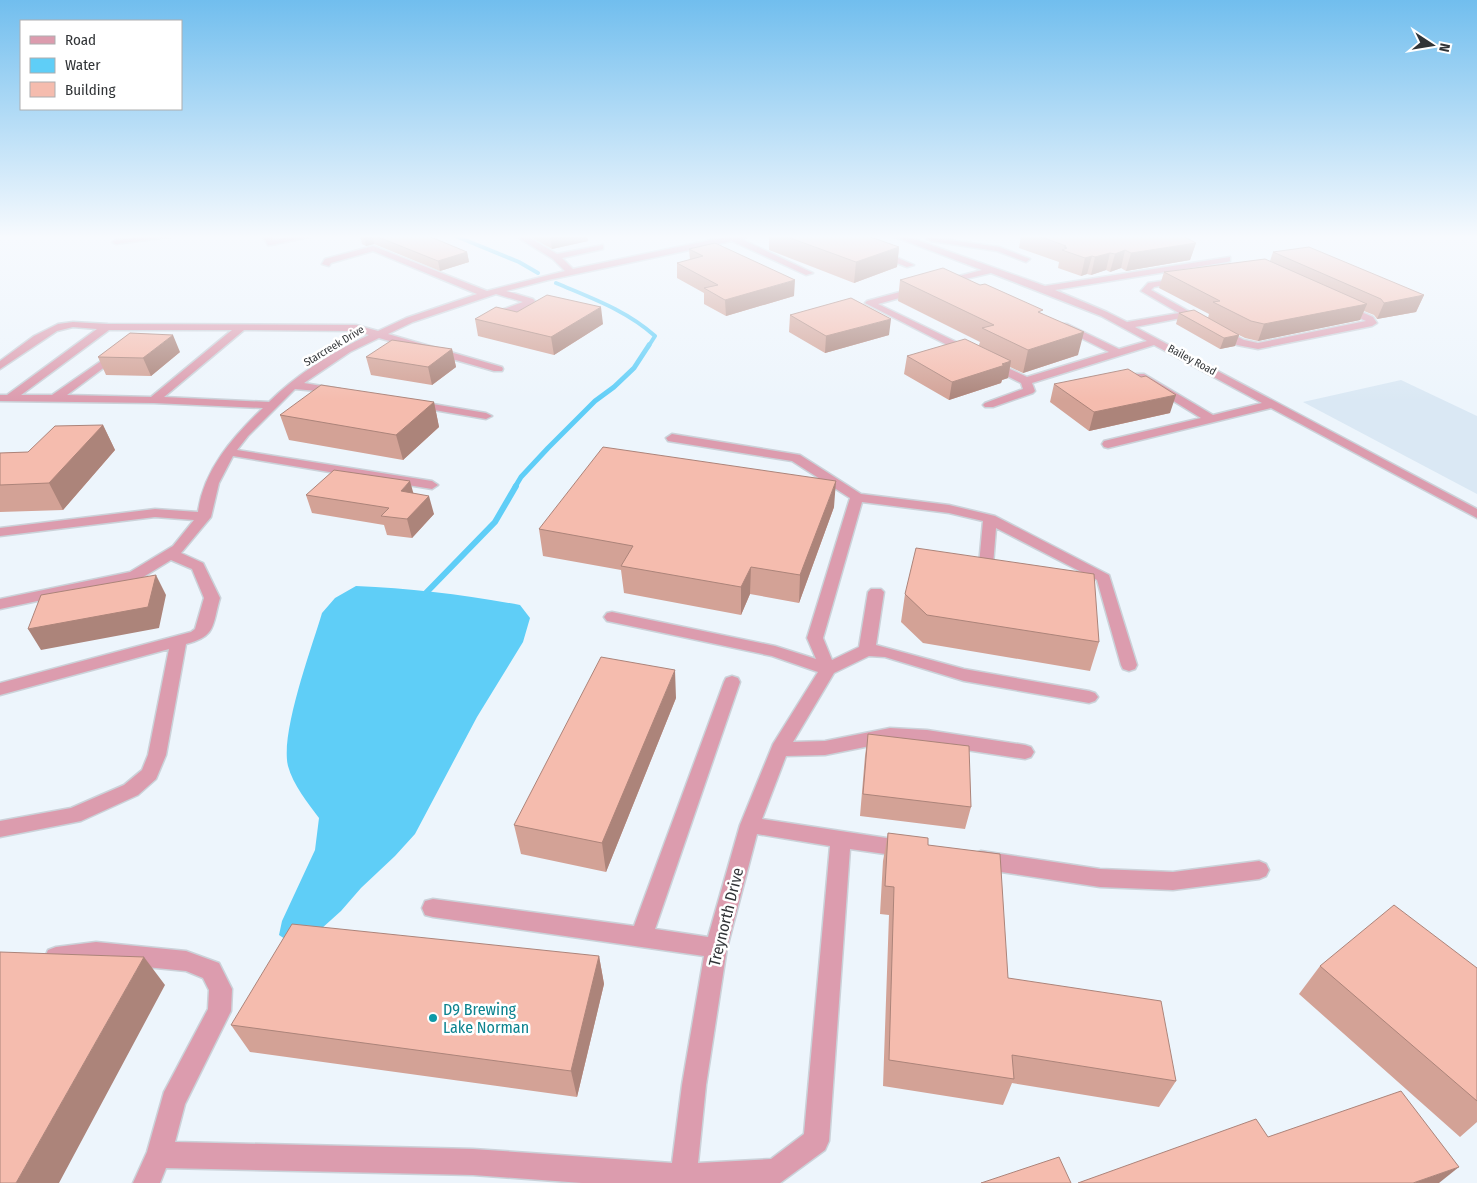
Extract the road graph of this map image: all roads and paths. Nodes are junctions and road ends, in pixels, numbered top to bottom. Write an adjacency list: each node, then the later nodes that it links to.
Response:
1 (485, 290): 6 (street)
2 (498, 290): 6 (street, Starcreek Drive)
3 (915, 290): 21 (street)
4 (1047, 290): 11 (street, Bailey Road)
5 (1146, 290): 8 (street)
6 (490, 292): 9 (street); 15 (street, Starcreek Drive)
7 (1334, 303): 8 (street)
8 (1188, 314): 11 (street)
9 (482, 320)
10 (1057, 323): 17 (street)
11 (1128, 325): 16 (street, Bailey Road)
12 (242, 326): 14 (street); 15 (street); 26 (street)
13 (107, 327): 14 (street); 18 (street); 24 (street)
14 (152, 327): 25 (street)
15 (378, 334): 19 (street); 22 (street, Starcreek Drive)
16 (1157, 341): 17 (street); 28 (street, Bailey Road)
17 (1119, 353): 21 (street)
18 (0, 366)
19 (498, 369)
20 (1140, 376): 32 (street)
21 (1026, 381): 30 (street)
22 (295, 385): 23 (street); 29 (street, Starcreek Drive)
23 (343, 392)
24 (5, 398): 25 (street)
25 (56, 398): 26 (street)
26 (154, 400): 29 (street)
27 (400, 402): 31 (street)
28 (1273, 404): 32 (street); 38 (street, Bailey Road)
29 (271, 405): 35 (street, Starcreek Drive)
30 (989, 405)
31 (486, 416)
32 (1211, 419): 34 (street)
33 (672, 438): 37 (street)
34 (1108, 444)
35 (229, 452): 36 (street); 39 (street, Starcreek Drive)
36 (432, 485)
37 (857, 497): 40 (street); 50 (street)
38 (1477, 514)
39 (204, 516): 41 (street); 42 (street)
40 (990, 519): 43 (street); 49 (street)
41 (0, 532)
42 (170, 554): 45 (street); 47 (street)
43 (986, 566)
44 (876, 592): 48 (street)
45 (0, 604)
46 (612, 617): 50 (street)
47 (179, 641): 52 (street); 57 (street)
48 (867, 650): 50 (street); 53 (street)
49 (1129, 665)
50 (828, 668): 54 (street, Treynorth Drive)
51 (732, 682): 63 (street)
52 (0, 689)
53 (1089, 697)
54 (780, 749): 55 (street); 56 (street, Treynorth Drive)
55 (1025, 752)
56 (750, 825): 58 (street); 64 (street, Treynorth Drive)
57 (0, 829)
58 (841, 839): 59 (street); 67 (street)
59 (927, 852)
60 (966, 858): 61 (street)
61 (1258, 870)
62 (433, 908): 63 (street)
63 (641, 937): 64 (street)
64 (716, 948): 67 (street, Treynorth Drive)
65 (38, 959): 66 (street)
66 (159, 1155): 67 (street); 68 (street)
67 (683, 1180)
68 (146, 1183)

